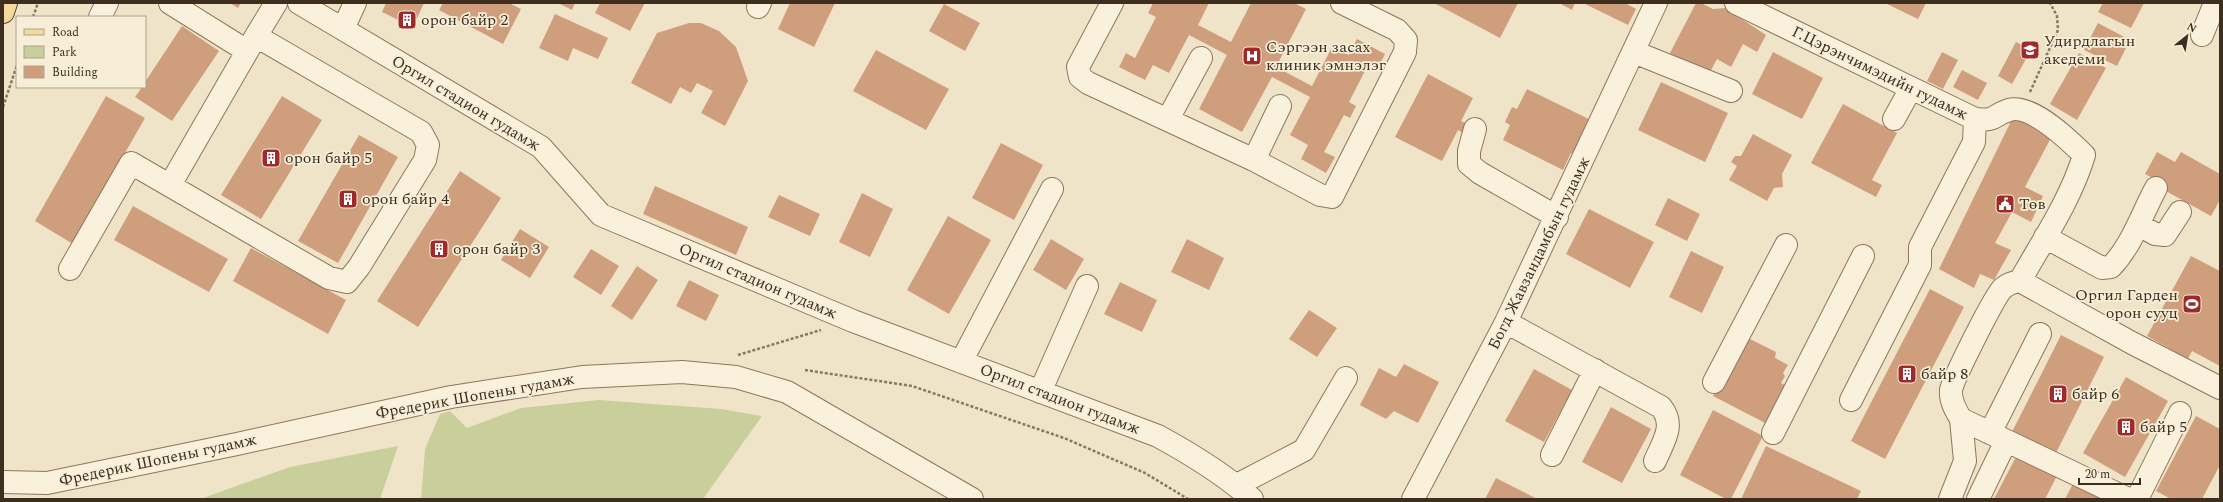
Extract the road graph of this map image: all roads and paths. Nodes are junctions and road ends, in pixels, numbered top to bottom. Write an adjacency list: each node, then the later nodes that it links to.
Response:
1 (6, 3): 14 (main road)
2 (38, 3): 15 (path)
3 (108, 3): 16 (street)
4 (170, 3): 19 (street)
5 (276, 3): 19 (street)
6 (299, 3): 17 (street, Оргил стадион гудамж)
7 (356, 3): 17 (street)
8 (1112, 3): 28 (street)
9 (1342, 3): 32 (street)
10 (1656, 3): 20 (street, Богд Жавзандамбын гудамж)
11 (2050, 3): 27 (path)
12 (2215, 3): 18 (street)
13 (1749, 5): 23 (street, Г.Цэрэнчимэдийн гудамж)
14 (3, 12)
15 (33, 16)
16 (101, 16)
17 (343, 29): 45 (street, Оргил стадион гудамж)
18 (2202, 35)
19 (252, 43): 33 (street); 33 (street)
20 (1634, 52): 24 (street); 37 (street, Богд Жавзандамбын гудамж)
21 (1201, 58): 28 (street)
22 (16, 68): 26 (path)
23 (1911, 88): 29 (street); 30 (street, Г.Цэрэнчимэдийн гудамж)
24 (1731, 91)
25 (1280, 106): 32 (street)
26 (3, 107)
27 (2022, 110): 30 (street, Г.Цэрэнчимэдийн гудамж); 39 (street)
28 (1168, 119): 32 (street)
29 (1894, 120)
30 (1975, 120): 56 (street)
31 (1475, 129): 37 (street)
32 (1254, 160)
33 (170, 185): 42 (street)
34 (2156, 188): 38 (street)
35 (1052, 189): 49 (street)
36 (2180, 212): 38 (street)
37 (1557, 217): 46 (street, Богд Жавзандамбын гудамж)
38 (2139, 225): 39 (street)
39 (2045, 237): 43 (street)
40 (1786, 245): 53 (street)
41 (1863, 256): 59 (street)
42 (70, 269)
43 (2020, 281): 54 (street); 58 (street)
44 (1087, 286): 55 (street)
45 (853, 320): 48 (path); 49 (street, Оргил стадион гудамж)
46 (1506, 322): 51 (street); 67 (street, Богд Жавзандамбын гудамж)
47 (2040, 334): 60 (street)
48 (734, 356)
49 (961, 362): 55 (street, Оргил стадион гудамж)
50 (804, 370): 66 (path)
51 (1595, 370): 61 (street); 62 (street)
52 (1346, 378): 64 (street)
53 (1714, 382)
54 (2220, 388)
55 (1040, 392): 64 (street, Оргил стадион гудамж)
56 (1851, 400)
57 (2180, 414): 71 (street)
58 (1961, 419): 60 (street); 68 (street)
59 (1773, 433)
60 (1998, 437): 69 (street); 70 (street)
61 (1552, 455)
62 (1655, 461)
63 (3, 482): 65 (street, Фредерик Шопены гудамж)
64 (1245, 492)
65 (972, 499)
66 (1188, 499)
67 (1413, 499)
68 (1950, 499)
69 (1978, 499)
70 (2128, 499)
71 (2137, 499)

